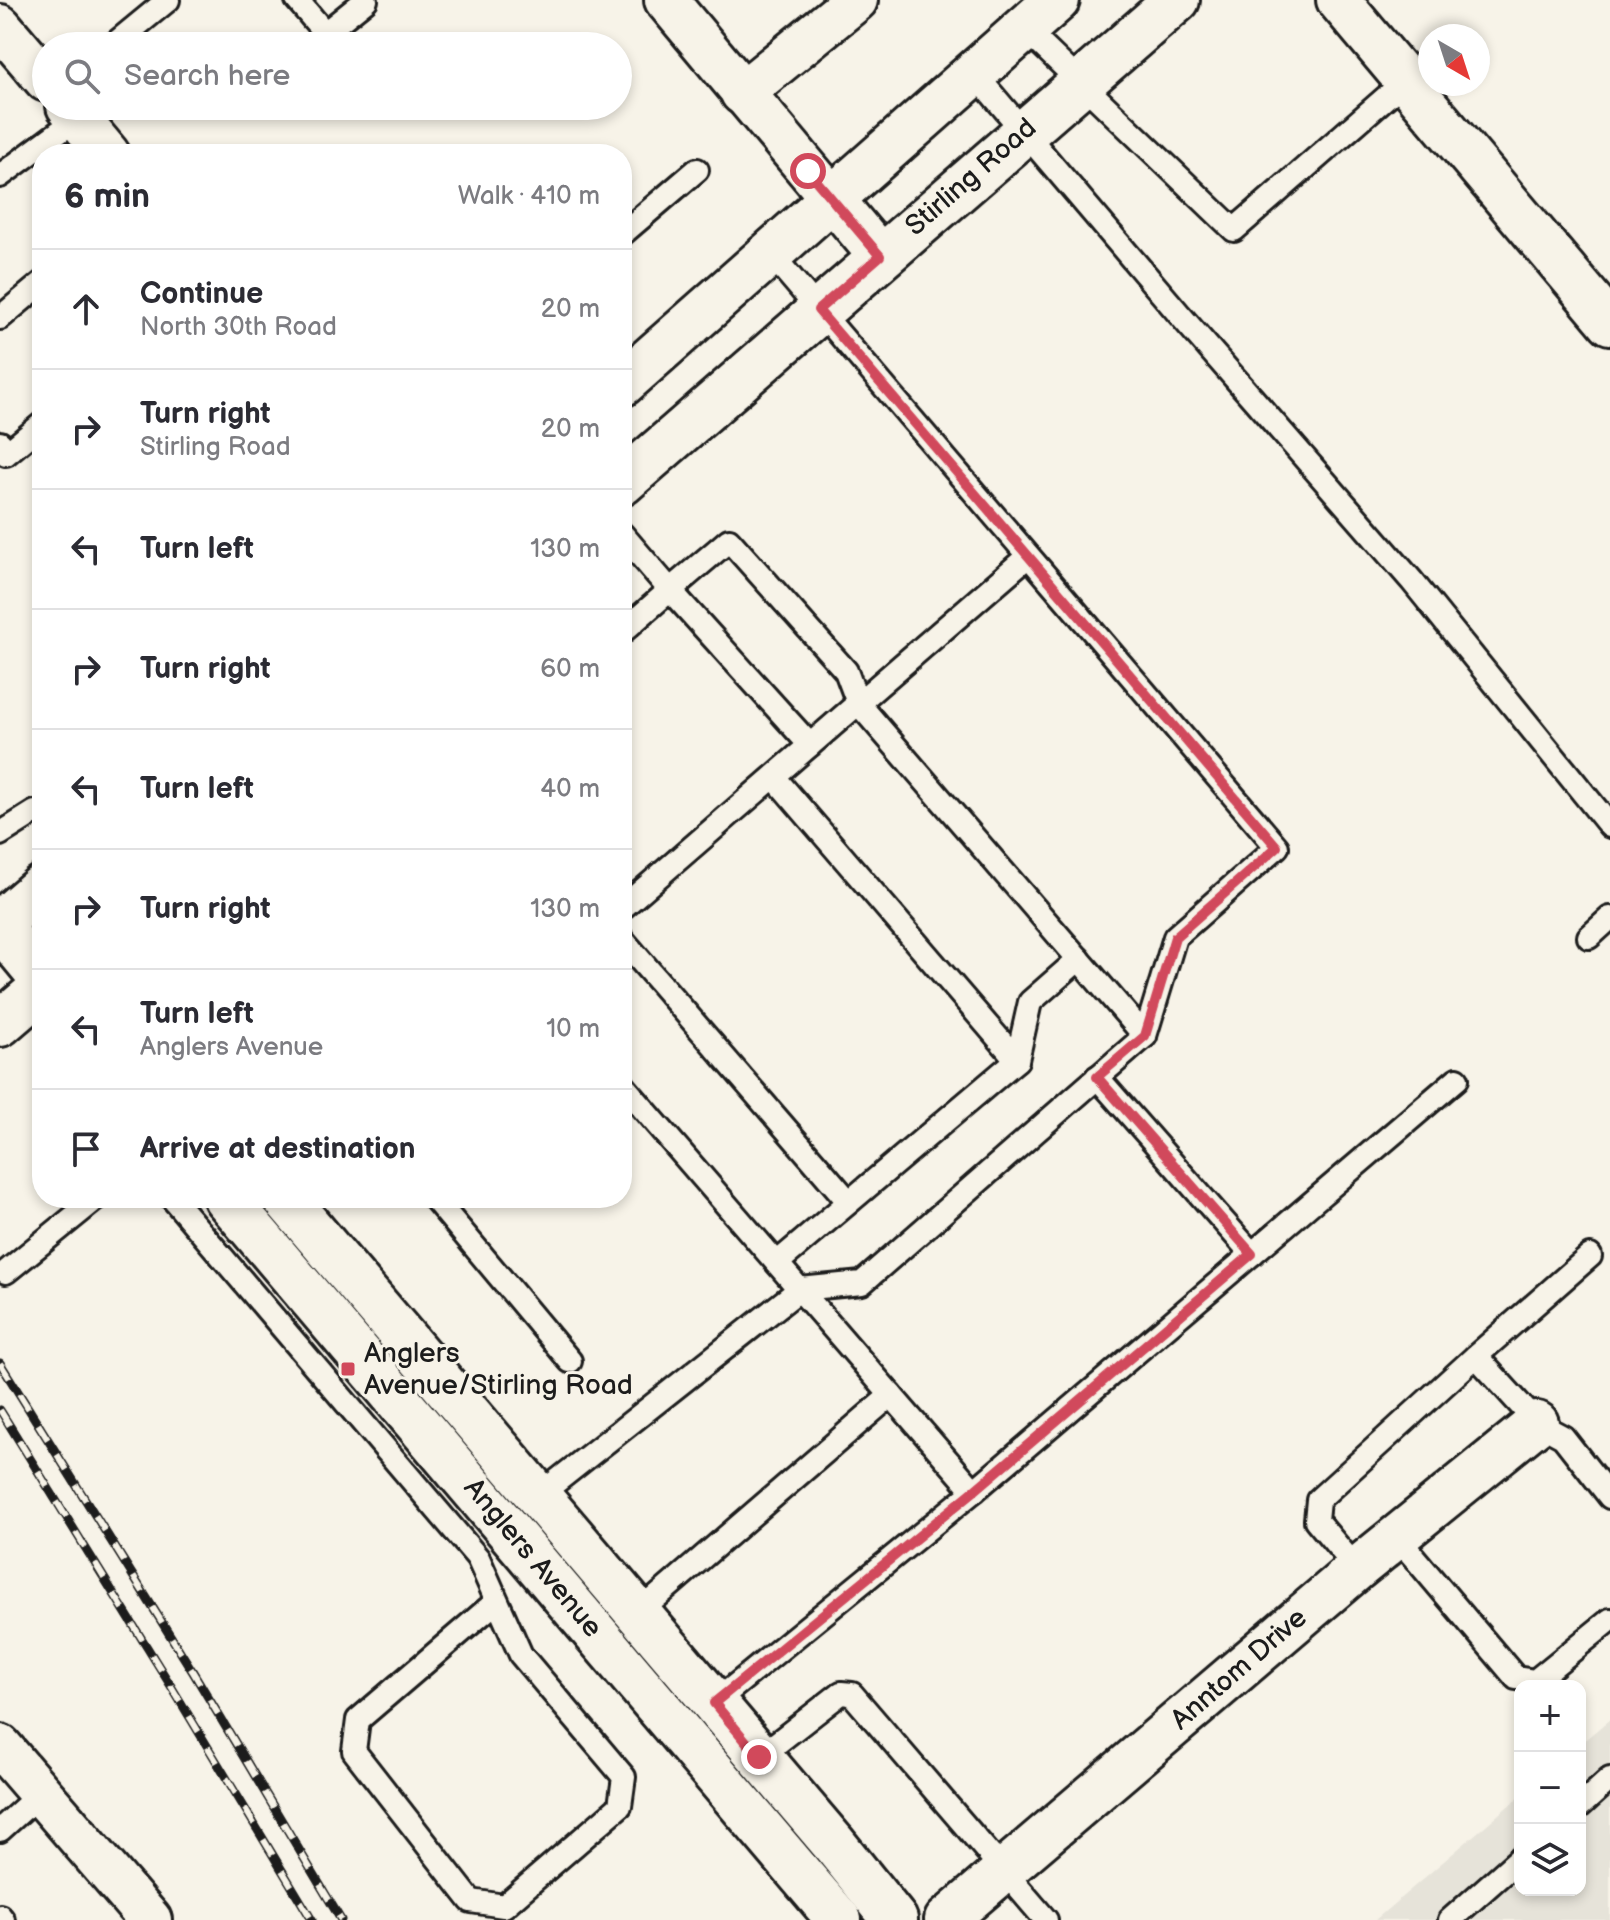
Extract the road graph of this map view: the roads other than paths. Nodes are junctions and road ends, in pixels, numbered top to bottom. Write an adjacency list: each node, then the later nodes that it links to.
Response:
1 (168, 0): 10 (lane)
2 (297, 0): 11 (lane)
3 (366, 0): 12 (lane)
4 (666, 0): 18 (street)
5 (856, 0): 18 (street)
6 (1057, 0): 9 (street)
7 (1338, 0): 16 (street)
8 (1168, 3): 17 (street, Stirling Road)
9 (1025, 29): 15 (street); 17 (lane)
10 (129, 32)
11 (324, 32)
12 (326, 32)
13 (6, 44): 14 (street)
14 (32, 67)
15 (974, 73): 21 (lane); 27 (street)
16 (1406, 80): 17 (lane); 34 (street)
17 (1081, 83): 21 (street, Stirling Road)
18 (742, 93): 27 (street)
19 (64, 120): 22 (lane)
20 (80, 120): 23 (street)
21 (1024, 132): 30 (street, Stirling Road); 47 (lane)
22 (36, 144)
23 (100, 144)
24 (32, 148): 26 (lane)
25 (697, 170): 28 (lane)
26 (0, 176)
27 (833, 200): 29 (street); 30 (street)
28 (632, 225)
29 (771, 254): 32 (lane); 35 (street)
30 (880, 256): 32 (street, Stirling Road)
31 (32, 291): 33 (lane)
32 (818, 310): 38 (street, Stirling Road); 40 (lane)
33 (0, 318)
34 (1610, 323)
35 (632, 372)
36 (32, 432): 37 (lane)
37 (0, 443)
38 (632, 474)
39 (632, 546): 41 (lane)
40 (1028, 556): 43 (lane); 58 (lane)
41 (670, 590): 42 (lane); 43 (lane); 44 (lane)
42 (632, 623)
43 (858, 703): 44 (lane); 55 (lane)
44 (810, 745): 45 (lane)
45 (774, 777): 49 (lane); 59 (lane)
46 (32, 814): 48 (lane)
47 (1610, 826)
48 (0, 834)
49 (632, 899)
50 (22, 910): 53 (street)
51 (1610, 918): 52 (lane)
52 (1589, 937)
53 (32, 944)
54 (632, 951): 63 (lane)
55 (1079, 959): 58 (lane); 59 (lane)
56 (32, 997): 57 (street)
57 (0, 1024)
58 (1145, 1036): 60 (lane)
59 (1017, 1060): 63 (lane)
60 (1097, 1077): 69 (lane); 74 (lane)
61 (1457, 1079): 69 (lane)
62 (632, 1096): 71 (lane)
63 (849, 1202): 71 (lane)
64 (85, 1208): 72 (lane)
65 (183, 1208): 73 (lane)
66 (231, 1208): 73 (street, Anglers Avenue)
67 (297, 1208): 80 (street, Anglers Avenue)
68 (442, 1208): 76 (lane)
69 (1252, 1254): 79 (lane)
70 (1590, 1256): 75 (lane)
71 (777, 1263): 74 (lane)
72 (6, 1272)
73 (275, 1288): 84 (lane); 87 (street, Anglers Avenue)
74 (800, 1289): 77 (lane); 80 (lane)
75 (1476, 1356): 78 (lane); 83 (lane)
76 (570, 1361)
77 (891, 1395): 79 (lane); 85 (lane)
78 (1537, 1423): 81 (lane); 82 (street, Anntom Drive)
79 (974, 1491): 88 (lane)
80 (538, 1496): 85 (street, Anglers Avenue)
81 (1610, 1497)
82 (1396, 1536): 83 (street, Anntom Drive); 86 (lane)
83 (1357, 1569): 96 (street, Anntom Drive)
84 (497, 1601): 84 (lane)
85 (637, 1614): 88 (street, Anglers Avenue)
86 (1610, 1620)
87 (643, 1687): 88 (street); 98 (street, Anglers Avenue)
88 (714, 1703): 90 (street, Anglers Avenue)
89 (0, 1746): 92 (street)
90 (759, 1757): 96 (lane); 99 (street, Anglers Avenue)
91 (1610, 1779): 93 (lane)
92 (41, 1793): 94 (lane); 97 (street)
93 (1586, 1801)
94 (0, 1830)
95 (1514, 1863): 102 (lane)
96 (1004, 1870): 100 (street, Anntom Drive); 101 (lane)
97 (150, 1920)
98 (839, 1920)
99 (895, 1920)
100 (946, 1920)
101 (1046, 1920)
102 (1450, 1920)

